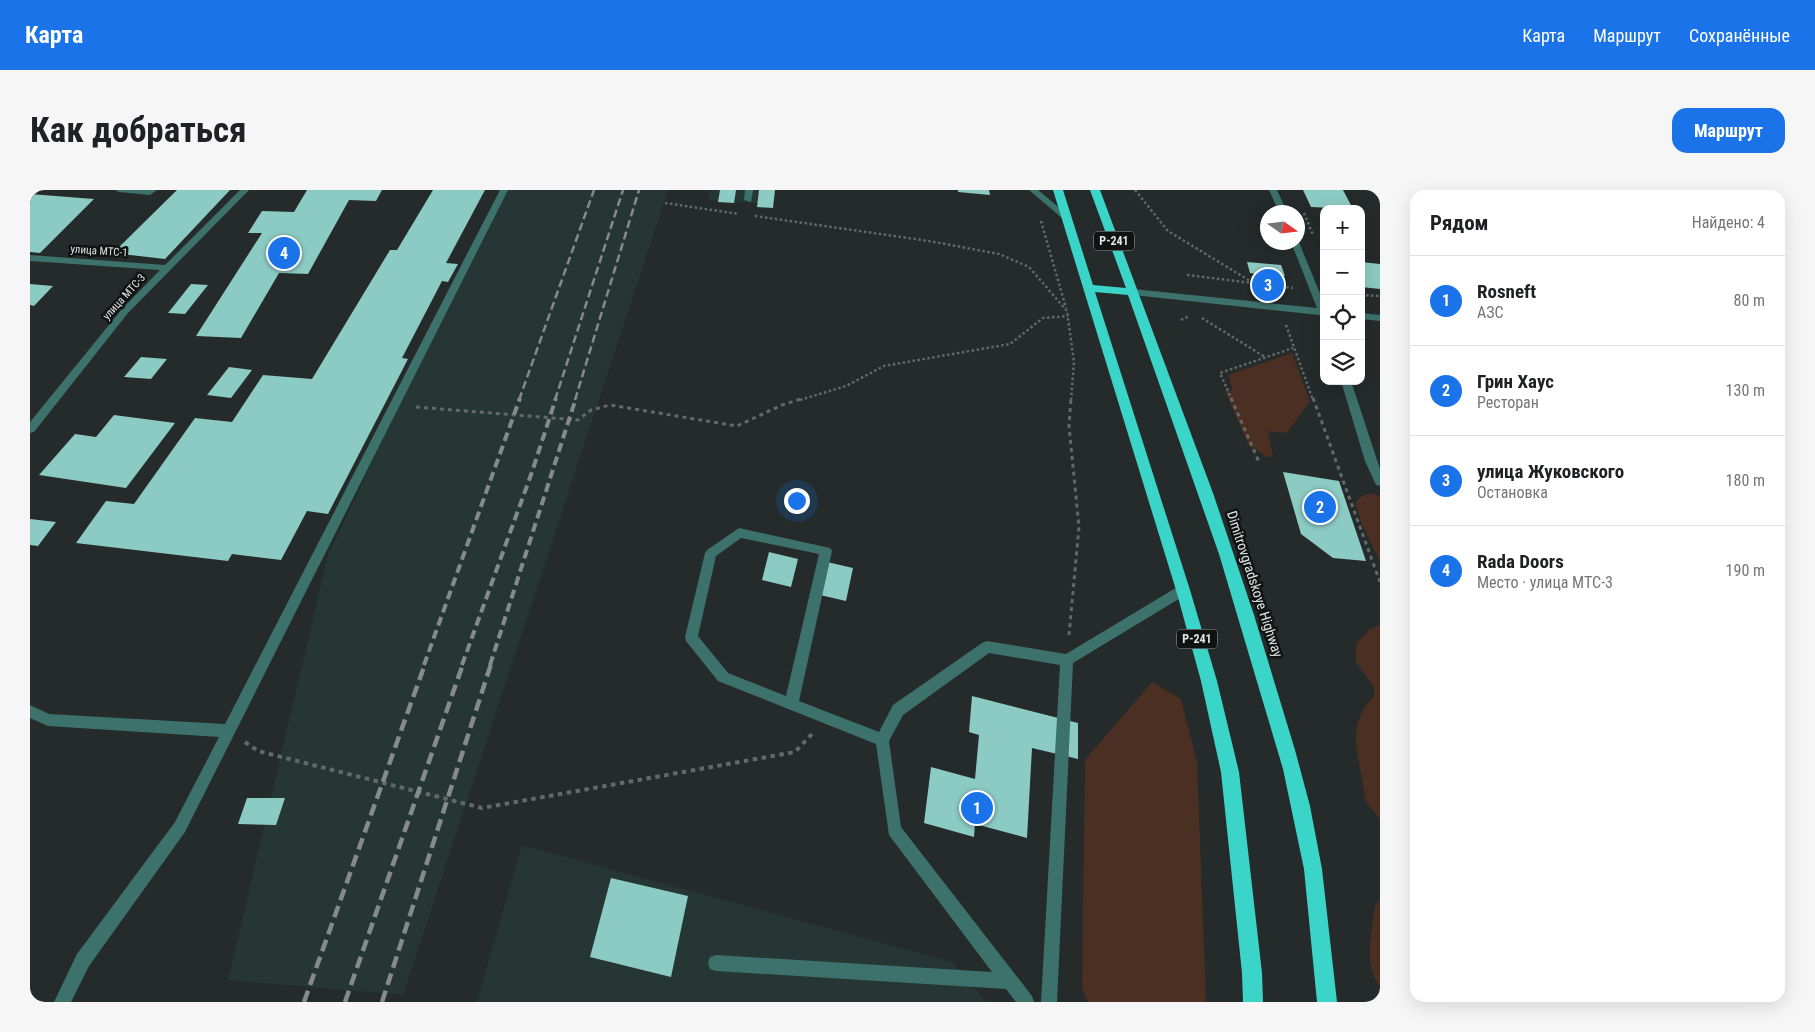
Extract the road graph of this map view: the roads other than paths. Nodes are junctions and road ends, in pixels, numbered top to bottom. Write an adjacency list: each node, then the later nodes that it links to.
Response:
1 (119, 190): 2 (street)
2 (153, 190)
3 (245, 190): 15 (street, улица МТС-3)
4 (504, 190): 30 (street)
5 (750, 190): 10 (street)
6 (1033, 190): 12 (street)
7 (1058, 190): 12 (highway, Р-241)
8 (1095, 190): 17 (highway, Dimitrovgradskoye Highway / Р-241)
9 (1273, 190): 11 (street)
10 (748, 200)
11 (1279, 205)
12 (1065, 216): 16 (highway, Р-241)
13 (1298, 250): 18 (street)
14 (30, 258): 15 (street, улица МТС-1)
15 (167, 268): 23 (street, улица МТС-3)
16 (1089, 288): 17 (highway); 26 (highway, Р-241)
17 (1133, 292): 19 (street); 38 (highway, Dimitrovgradskoye Highway / Р-241)
18 (1320, 305)
19 (1320, 313)
20 (1365, 316): 21 (street)
21 (1380, 318)
22 (1348, 385): 24 (street)
23 (30, 429)
24 (1376, 461): 25 (street)
25 (1380, 482)
26 (1183, 590): 27 (street); 37 (highway, Р-241)
27 (1067, 660): 31 (street); 36 (street)
28 (791, 704): 28 (street); 31 (street)
29 (30, 711): 30 (street)
30 (229, 732): 34 (street)
31 (882, 740): 33 (street)
32 (716, 963): 33 (street)
33 (1009, 980): 35 (street)
34 (62, 1002)
35 (1026, 1002)
36 (1049, 1002)
37 (1253, 1002)
38 (1327, 1002)

